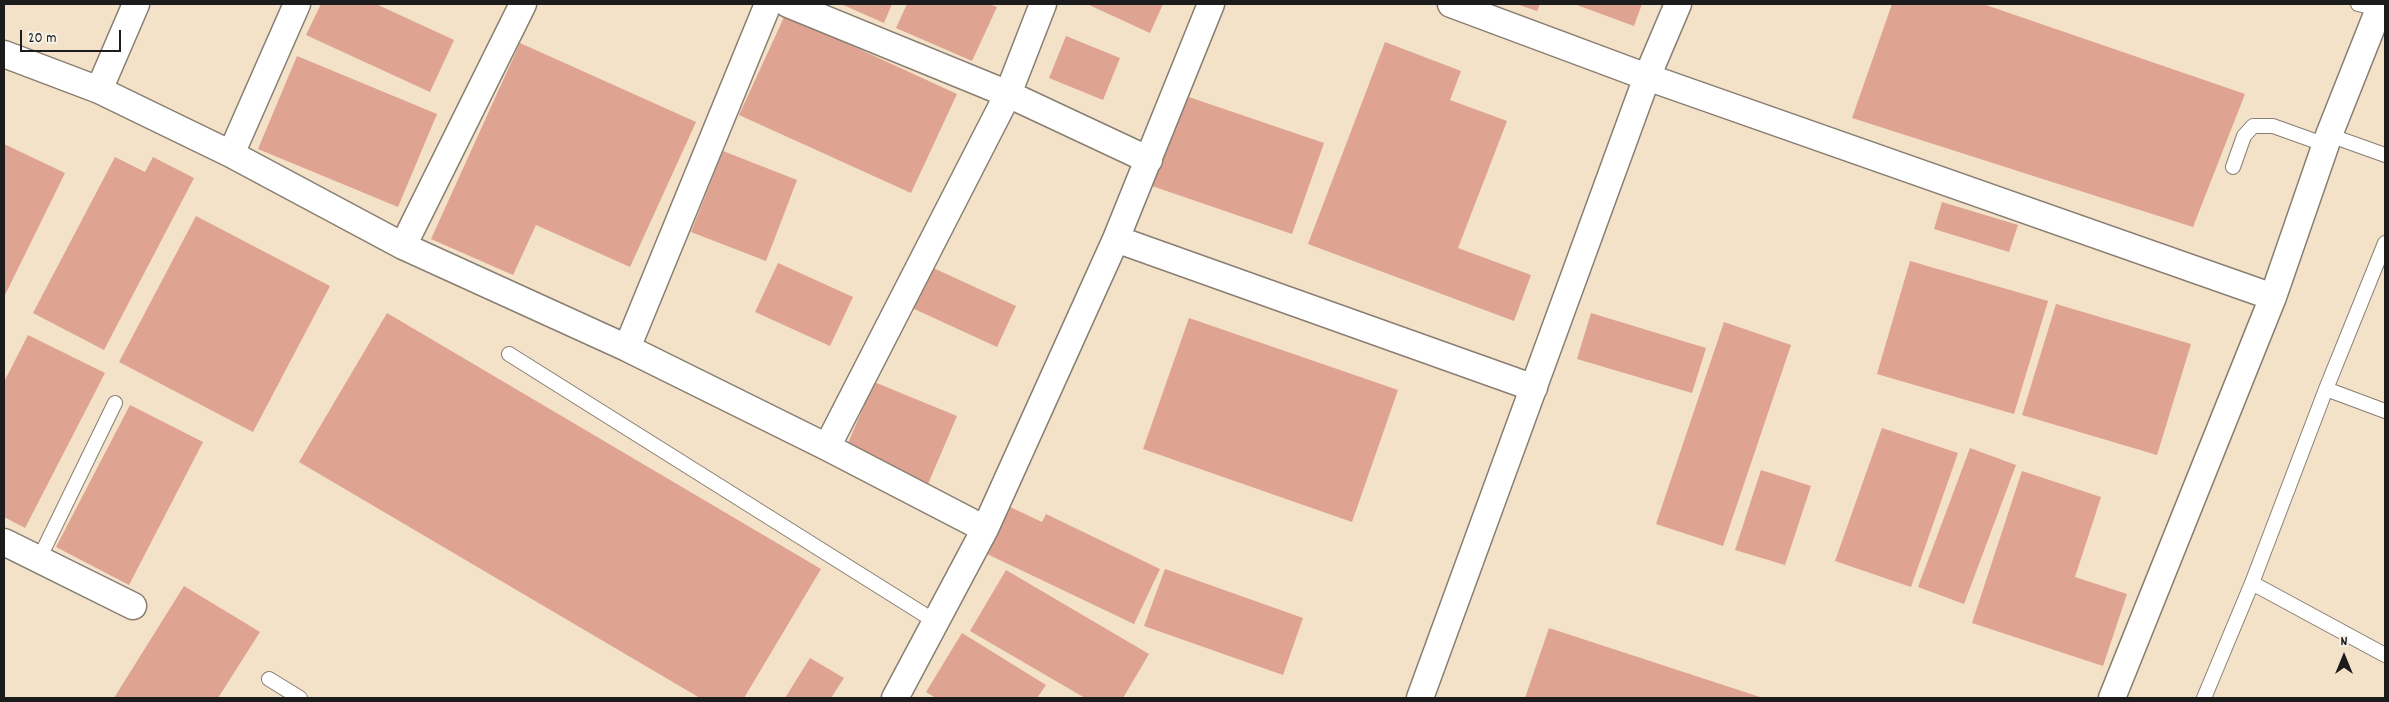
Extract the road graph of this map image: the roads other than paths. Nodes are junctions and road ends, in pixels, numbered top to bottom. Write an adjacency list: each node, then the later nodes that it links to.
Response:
1 (136, 4): 13 (street)
2 (297, 4): 16 (street)
3 (523, 4): 22 (street)
4 (768, 4): 24 (street)
5 (788, 4): 14 (street)
6 (1043, 4): 14 (street)
7 (1211, 4): 18 (street)
8 (1451, 4): 12 (street)
9 (1678, 4): 12 (street)
10 (2373, 5): 15 (street)
11 (4, 54): 13 (street)
12 (1647, 77): 23 (street); 26 (street)
13 (99, 90): 16 (street)
14 (1008, 94): 18 (street); 30 (street)
15 (2328, 140): 17 (lane); 19 (lane); 23 (street)
16 (232, 154): 22 (street)
17 (2385, 155)
18 (1149, 160): 20 (street)
19 (2233, 167)
20 (1116, 239): 26 (street); 31 (street)
21 (2385, 243): 27 (lane)
22 (403, 246): 24 (street)
23 (2273, 297): 42 (street)
24 (627, 348): 30 (street)
25 (509, 354): 36 (lane)
26 (1534, 388): 41 (street)
27 (2326, 389): 29 (lane); 34 (lane)
28 (116, 404): 33 (lane)
29 (2385, 411)
30 (827, 447): 31 (street)
31 (985, 529): 36 (street)
32 (4, 542): 33 (street)
33 (39, 559): 35 (street)
34 (2252, 583): 37 (lane); 43 (lane)
35 (133, 606)
36 (936, 622): 40 (street)
37 (2385, 655)
38 (269, 679): 39 (lane)
39 (300, 698)
40 (895, 698)
41 (1420, 698)
42 (2112, 698)
43 (2204, 698)

